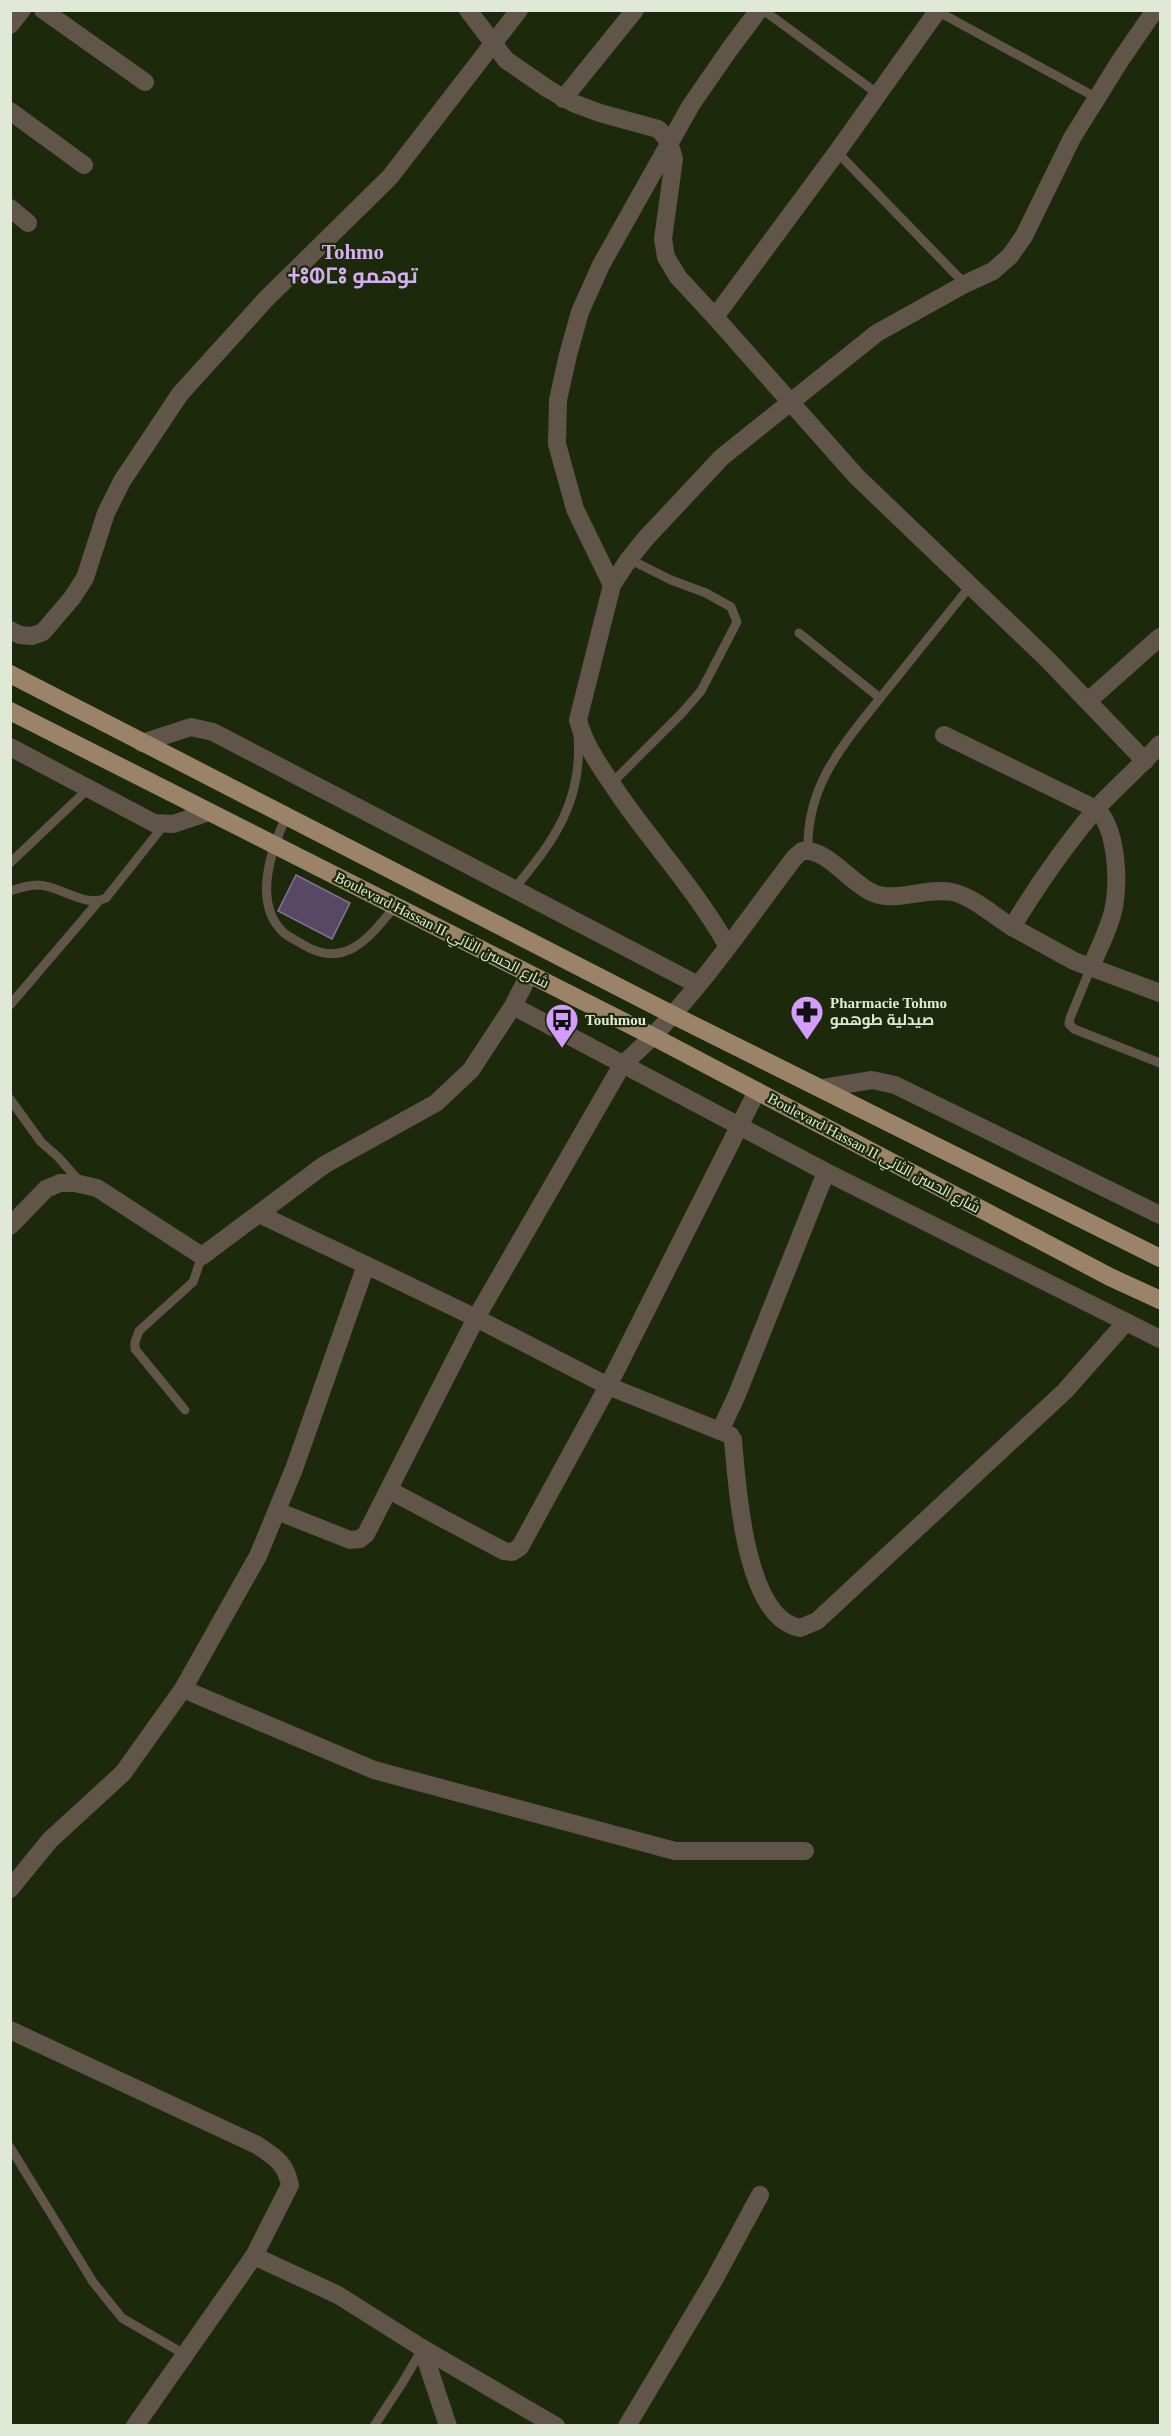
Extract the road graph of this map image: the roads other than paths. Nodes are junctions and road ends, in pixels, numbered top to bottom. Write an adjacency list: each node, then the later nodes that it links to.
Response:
1 (22, 10): 9 (street)
2 (43, 10): 11 (street)
3 (468, 10): 10 (street)
4 (519, 10): 10 (street)
5 (634, 10): 14 (street)
6 (761, 10): 12 (lane); 16 (street)
7 (1155, 10): 13 (street)
8 (938, 11): 12 (street); 13 (lane)
9 (10, 26)
10 (493, 44): 14 (street); 27 (street)
11 (145, 82)
12 (878, 94): 17 (street)
13 (1097, 98): 21 (street)
14 (563, 99): 16 (street)
15 (10, 111): 18 (street)
16 (669, 143): 22 (street); 25 (street)
17 (837, 152): 21 (lane); 22 (street)
18 (84, 165)
19 (10, 207): 20 (street)
20 (28, 223)
21 (965, 284): 23 (street)
22 (716, 317): 23 (street)
23 (792, 403): 24 (street); 26 (street)
24 (629, 559): 25 (street); 39 (lane)
25 (612, 585): 34 (street)
26 (972, 585): 31 (lane); 32 (street)
27 (10, 630)
28 (799, 633): 31 (lane)
29 (1161, 637): 32 (street)
30 (10, 674): 36 (main road, Boulevard Hassan II شارع الحسن الثاني)
31 (880, 698): 46 (lane)
32 (1088, 701): 38 (street)
33 (10, 711): 42 (main road, Boulevard Hassan II شارع الحسن الثاني)
34 (578, 720): 39 (street); 48 (lane)
35 (944, 735): 41 (street)
36 (142, 743): 43 (main road, Boulevard Hassan II شارع الحسن الثاني); 48 (street)
37 (10, 747): 40 (street)
38 (1155, 753): 41 (street)
39 (611, 784): 53 (street)
40 (89, 788): 44 (street); 47 (lane)
41 (1096, 810): 52 (street); 54 (street)
42 (209, 812): 44 (street); 45 (main road, Boulevard Hassan II شارع الحسن الثاني)
43 (287, 815): 45 (lane); 60 (main road, Boulevard Hassan II شارع الحسن الثاني)
44 (164, 825): 50 (lane)
45 (273, 844): 51 (main road, Boulevard Hassan II شارع الحسن الثاني); 51 (lane)
46 (808, 851): 52 (street); 53 (street)
47 (10, 863)
48 (514, 889): 56 (street)
49 (10, 891): 50 (lane)
50 (98, 902): 58 (lane)
51 (395, 906): 55 (main road, Boulevard Hassan II شارع الحسن الثاني)
52 (1012, 927): 54 (street)
53 (727, 945): 56 (street)
54 (1091, 967): 57 (street); 62 (lane)
55 (529, 975): 59 (street); 61 (main road, Boulevard Hassan II شارع الحسن الثاني)
56 (698, 985): 60 (street)
57 (1161, 993)
58 (10, 1005)
59 (513, 1006): 63 (street); 70 (street)
60 (673, 1015): 61 (street); 64 (main road, Boulevard Hassan II شارع الحسن الثاني)
61 (654, 1037): 63 (street); 65 (main road, Boulevard Hassan II شارع الحسن الثاني)
62 (1161, 1063)
63 (622, 1065): 67 (street); 77 (street)
64 (823, 1088): 71 (street); 74 (main road, Boulevard Hassan II شارع الحسن الثاني)
65 (757, 1091): 67 (street); 76 (main road, Boulevard Hassan II شارع الحسن الثاني)
66 (10, 1099): 69 (lane)
67 (739, 1127): 68 (street); 80 (street)
68 (826, 1172): 78 (street); 82 (street)
69 (82, 1184): 72 (street); 73 (street)
70 (259, 1214): 73 (street); 75 (street)
71 (1161, 1215)
72 (10, 1226)
73 (202, 1256): 81 (lane)
74 (1161, 1258)
75 (366, 1265): 77 (street); 84 (street)
76 (1161, 1300)
77 (476, 1318): 80 (street); 83 (street)
78 (1126, 1322): 79 (street); 82 (street)
79 (1161, 1339)
80 (608, 1386): 82 (street); 83 (street)
81 (185, 1410)
82 (720, 1431)
83 (389, 1490): 84 (street)
84 (277, 1510): 85 (street)
85 (183, 1689): 86 (street); 87 (street)
86 (805, 1851)
87 (10, 1888)
88 (10, 2030): 91 (street)
89 (10, 2147): 93 (lane)
90 (760, 2195): 98 (street)
91 (254, 2256): 92 (street); 93 (street)
92 (422, 2348): 95 (lane); 96 (street); 97 (street)
93 (184, 2354): 94 (street)
94 (135, 2426)
95 (374, 2426)
96 (448, 2426)
97 (556, 2426)
98 (627, 2426)

